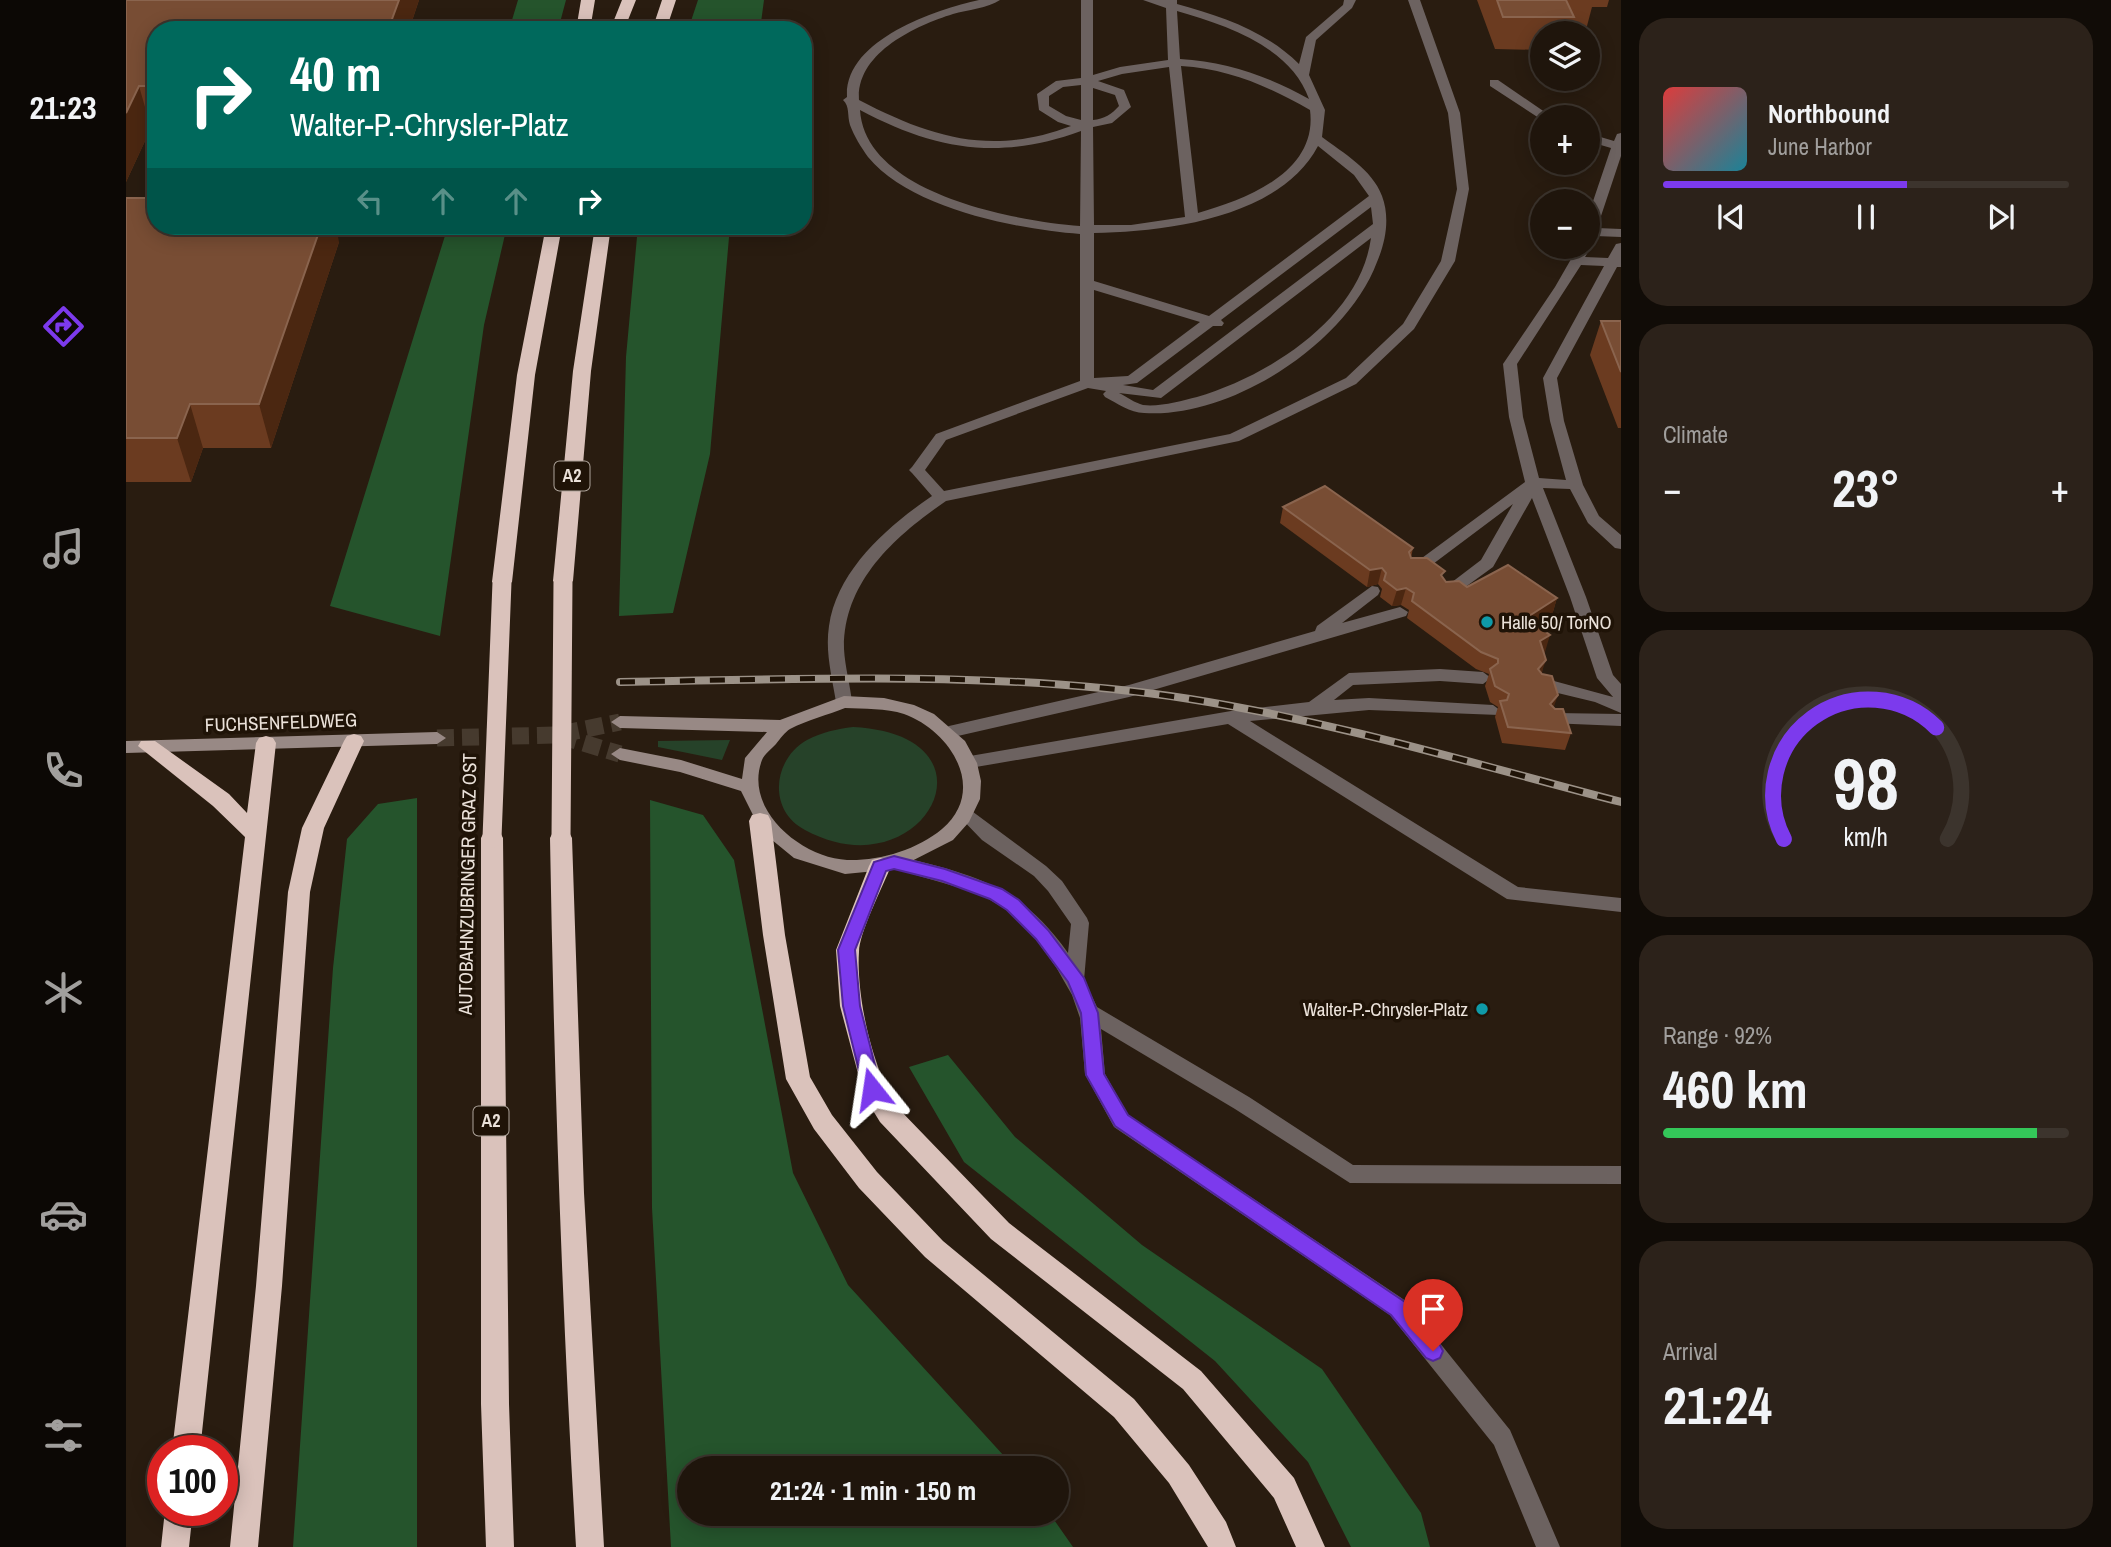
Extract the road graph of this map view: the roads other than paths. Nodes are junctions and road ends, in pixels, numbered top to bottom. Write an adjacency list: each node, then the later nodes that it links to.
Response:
1 (588, 0): 11 (highway)
2 (629, 0): 12 (highway)
3 (668, 0): 13 (highway)
4 (994, 0): 18 (lane)
5 (1087, 0): 16 (lane)
6 (1149, 0): 9 (lane)
7 (1350, 0): 15 (lane)
8 (1414, 0): 45 (lane)
9 (1171, 2): 10 (lane); 14 (lane)
10 (1192, 5): 15 (lane)
11 (584, 21)
12 (621, 21)
13 (662, 21)
14 (1174, 61): 16 (lane); 20 (lane); 29 (lane)
15 (1303, 75): 20 (lane)
16 (1086, 81): 21 (lane); 21 (lane); 21 (lane)
17 (1494, 83): 19 (lane)
18 (849, 100): 21 (lane); 31 (lane)
19 (1530, 107)
20 (1319, 110): 22 (lane)
21 (1087, 124): 31 (lane)
22 (1317, 139): 27 (lane); 29 (lane)
23 (1600, 139): 24 (lane)
24 (1620, 143): 25 (lane)
25 (1606, 184): 26 (lane); 28 (lane)
26 (1621, 190)
27 (1376, 197): 30 (lane); 40 (lane)
28 (1600, 202)
29 (1192, 219): 31 (lane)
30 (1381, 224): 41 (lane); 42 (lane)
31 (1088, 230): 39 (lane)
32 (1621, 233): 35 (lane)
33 (552, 235): 85 (highway, AUTOBAHNZUBRINGER GRAZ OST / A2, bridge)
34 (602, 235): 86 (highway, A2, bridge)
35 (1600, 235)
36 (1621, 247): 38 (lane)
37 (1577, 259): 43 (lane)
38 (1617, 263): 44 (lane)
39 (1088, 284): 40 (lane); 42 (lane)
40 (1211, 321): 41 (lane); 42 (lane)
41 (1240, 331): 42 (lane)
42 (1087, 383): 45 (lane)
43 (1533, 482): 44 (lane); 47 (lane); 49 (lane); 54 (lane)
44 (1575, 485): 46 (lane)
45 (941, 497): 55 (lane)
46 (1621, 544)
47 (1415, 569)
48 (1372, 591): 51 (lane)
49 (1447, 592)
50 (1400, 612): 51 (lane)
51 (1316, 635): 64 (lane)
52 (1483, 678): 56 (lane)
53 (1543, 684): 57 (lane)
54 (1621, 694)
55 (844, 702): 63 (main road); 64 (main road)
56 (1313, 707): 58 (lane); 59 (lane)
57 (1621, 707)
58 (1493, 711)
59 (1231, 718): 71 (lane); 77 (lane)
60 (1555, 719): 61 (lane)
61 (1621, 720)
62 (620, 722): 63 (main road)
63 (782, 726): 72 (main road)
64 (949, 732): 71 (main road)
65 (437, 738): 66 (main road, FUCHSENFELDWEG)
66 (354, 741): 67 (main road, FUCHSENFELDWEG); 84 (highway)
67 (266, 743): 68 (main road, FUCHSENFELDWEG); 75 (highway)
68 (148, 746): 69 (main road, FUCHSENFELDWEG); 75 (highway)
69 (126, 747)
70 (620, 754): 72 (main road)
71 (970, 762): 73 (main road)
72 (748, 787): 74 (main road)
73 (965, 813): 76 (main road); 78 (lane)
74 (760, 821): 76 (main road); 87 (highway)
75 (256, 835): 81 (highway)
76 (887, 864): 78 (lane); 88 (highway)
77 (1621, 905)
78 (1075, 978): 79 (lane)
79 (1090, 1013): 80 (lane); 89 (lane)
80 (1621, 1175)
81 (188, 1435)
82 (177, 1526): 83 (highway)
83 (175, 1547)
84 (244, 1547)
85 (500, 1547)
86 (590, 1547)
87 (1222, 1547)
88 (1311, 1547)
89 (1548, 1547)

